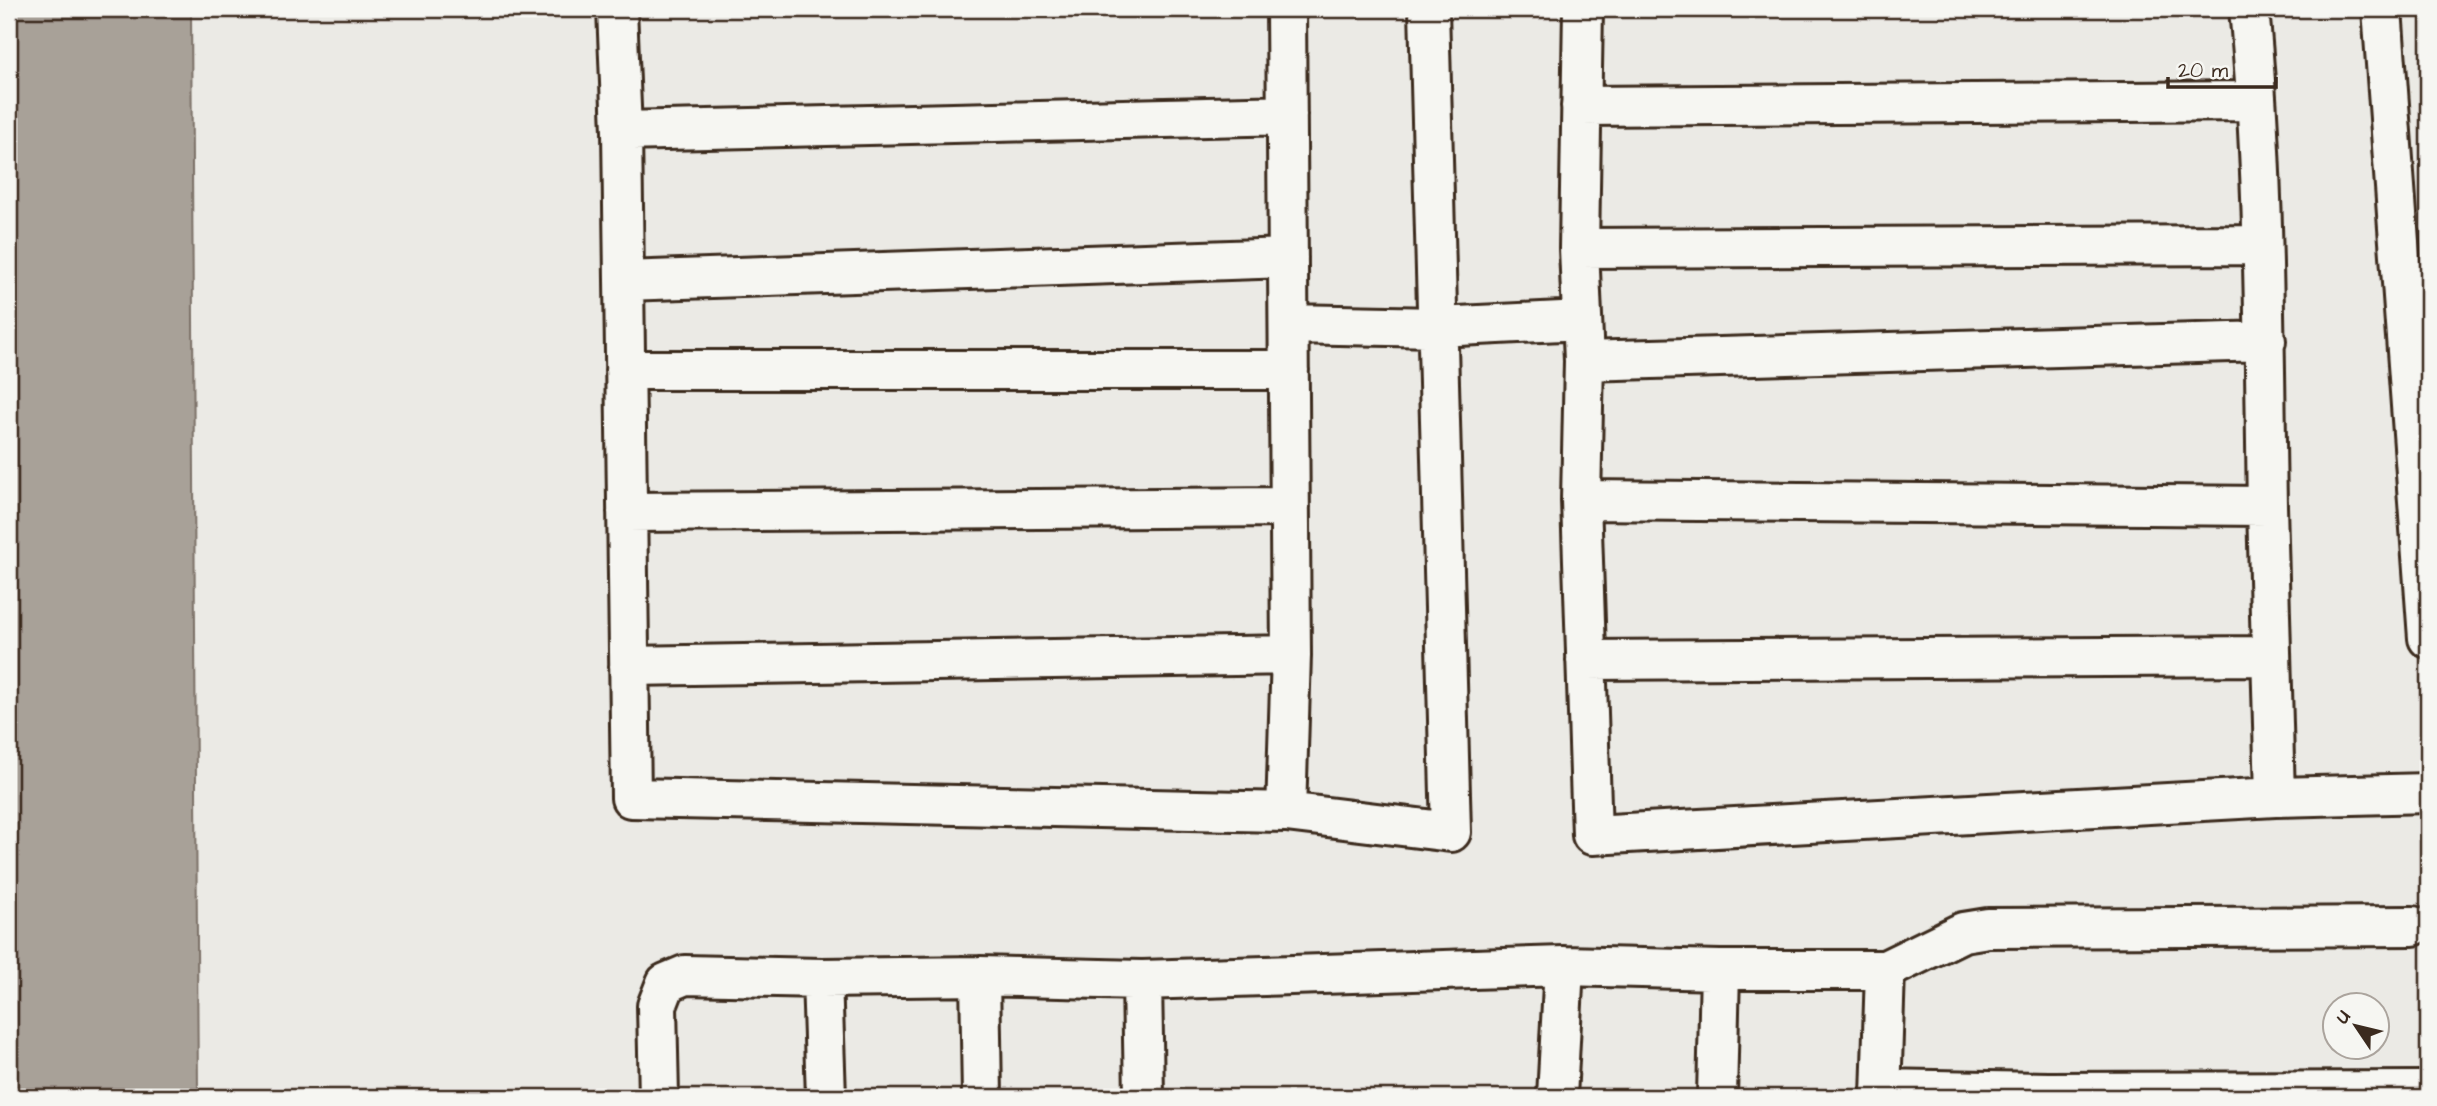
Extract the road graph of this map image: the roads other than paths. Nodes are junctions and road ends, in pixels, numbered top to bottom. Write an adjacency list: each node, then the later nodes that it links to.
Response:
1 (617, 9): 10 (street)
2 (1286, 9): 9 (street)
3 (1429, 9): 17 (street)
4 (1583, 9): 8 (street)
5 (2249, 9): 7 (street)
6 (2382, 9): 26 (street)
7 (2256, 101): 8 (street); 11 (street)
8 (1581, 106): 12 (street)
9 (1287, 115): 10 (street); 13 (street)
10 (622, 131): 14 (street)
11 (2262, 245): 12 (street); 18 (street)
12 (1579, 248): 15 (street)
13 (1288, 258): 14 (street); 16 (street)
14 (624, 281): 20 (street)
15 (1582, 320): 17 (street); 19 (street)
16 (1289, 324): 17 (street); 21 (street)
17 (1438, 327): 33 (street)
18 (2266, 341): 19 (street); 23 (street)
19 (1584, 361): 22 (street)
20 (625, 370): 21 (street); 25 (street)
21 (1289, 370): 24 (street)
22 (1581, 500): 23 (street); 29 (street)
23 (2267, 506): 28 (street)
24 (1290, 507): 25 (street); 27 (street)
25 (627, 512): 30 (street)
26 (2428, 638)
27 (1291, 655): 30 (street); 33 (street)
28 (2271, 656): 29 (street); 32 (street)
29 (1586, 660): 32 (street)
30 (629, 666): 33 (street)
31 (2428, 793): 32 (street)
32 (2275, 797)
33 (1286, 812)
34 (2413, 926): 37 (street)
35 (1564, 966): 36 (street); 40 (street); 47 (street)
36 (1720, 970): 37 (street); 48 (street)
37 (1885, 970): 41 (street)
38 (980, 976): 39 (street); 40 (street); 45 (street)
39 (822, 978): 43 (street); 44 (street)
40 (1142, 980): 46 (street)
41 (1881, 1093): 42 (street)
42 (2048, 1095): 49 (street)
43 (659, 1097)
44 (826, 1097)
45 (982, 1097)
46 (1144, 1097)
47 (1556, 1097)
48 (1717, 1097)
49 (2427, 1097)

